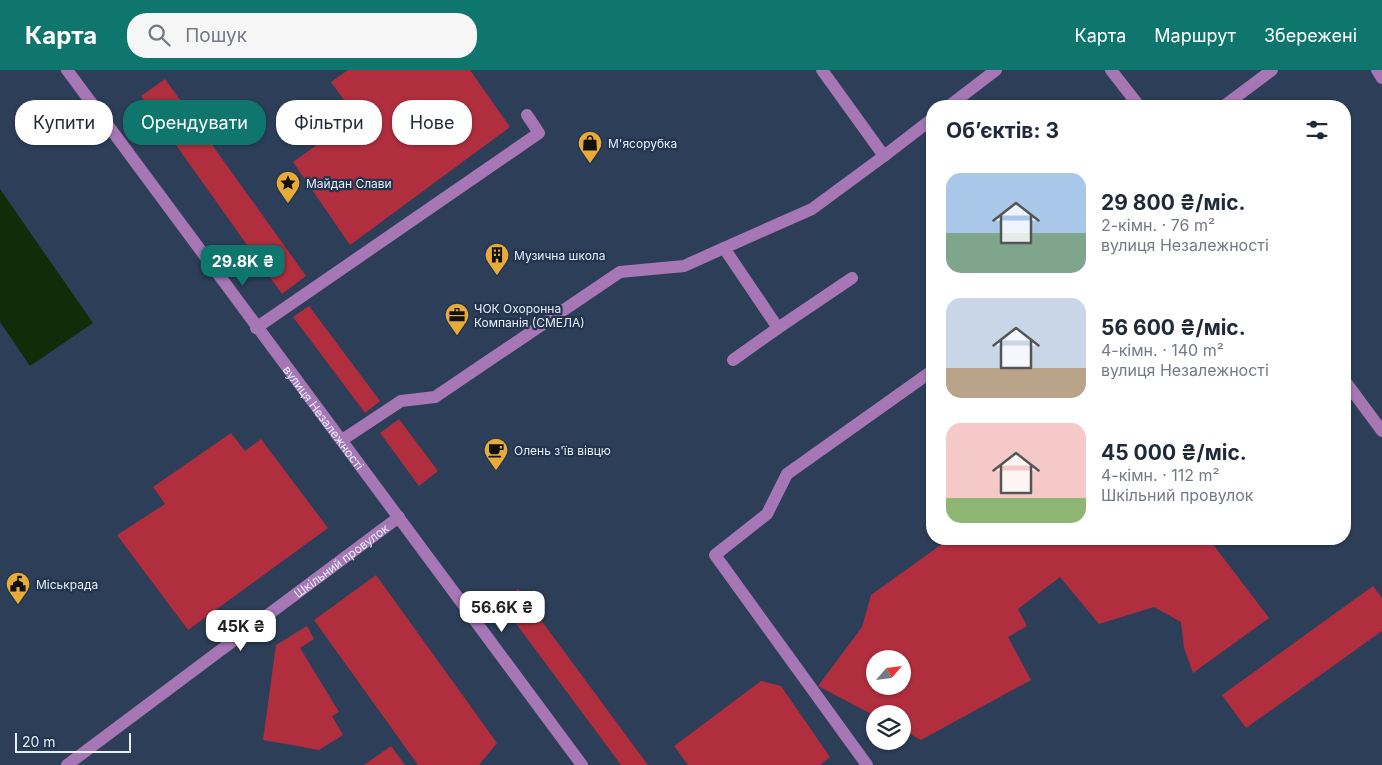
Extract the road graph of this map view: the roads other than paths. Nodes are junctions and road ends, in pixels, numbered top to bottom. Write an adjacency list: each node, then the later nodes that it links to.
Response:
1 (67, 70): 16 (street, вулиця Незалежності)
2 (822, 70): 13 (street)
3 (996, 70): 8 (street)
4 (1110, 70): 9 (street)
5 (1272, 70): 10 (street)
6 (1378, 70): 7 (street)
7 (1382, 78)
8 (957, 100)
9 (1134, 100)
10 (1232, 100)
11 (527, 115): 16 (street)
12 (926, 124): 13 (street)
13 (884, 156): 14 (street)
14 (724, 248): 17 (street); 22 (street)
15 (852, 278): 17 (street)
16 (256, 328): 22 (street, вулиця Незалежності)
17 (778, 328): 18 (street)
18 (733, 360)
19 (926, 375): 26 (street)
20 (1351, 389): 21 (street)
21 (1382, 431)
22 (342, 440): 23 (street, вулиця Незалежності)
23 (399, 517): 24 (street, Шкільний провулок); 25 (street, вулиця Незалежності)
24 (67, 765)
25 (582, 765)
26 (867, 765)

